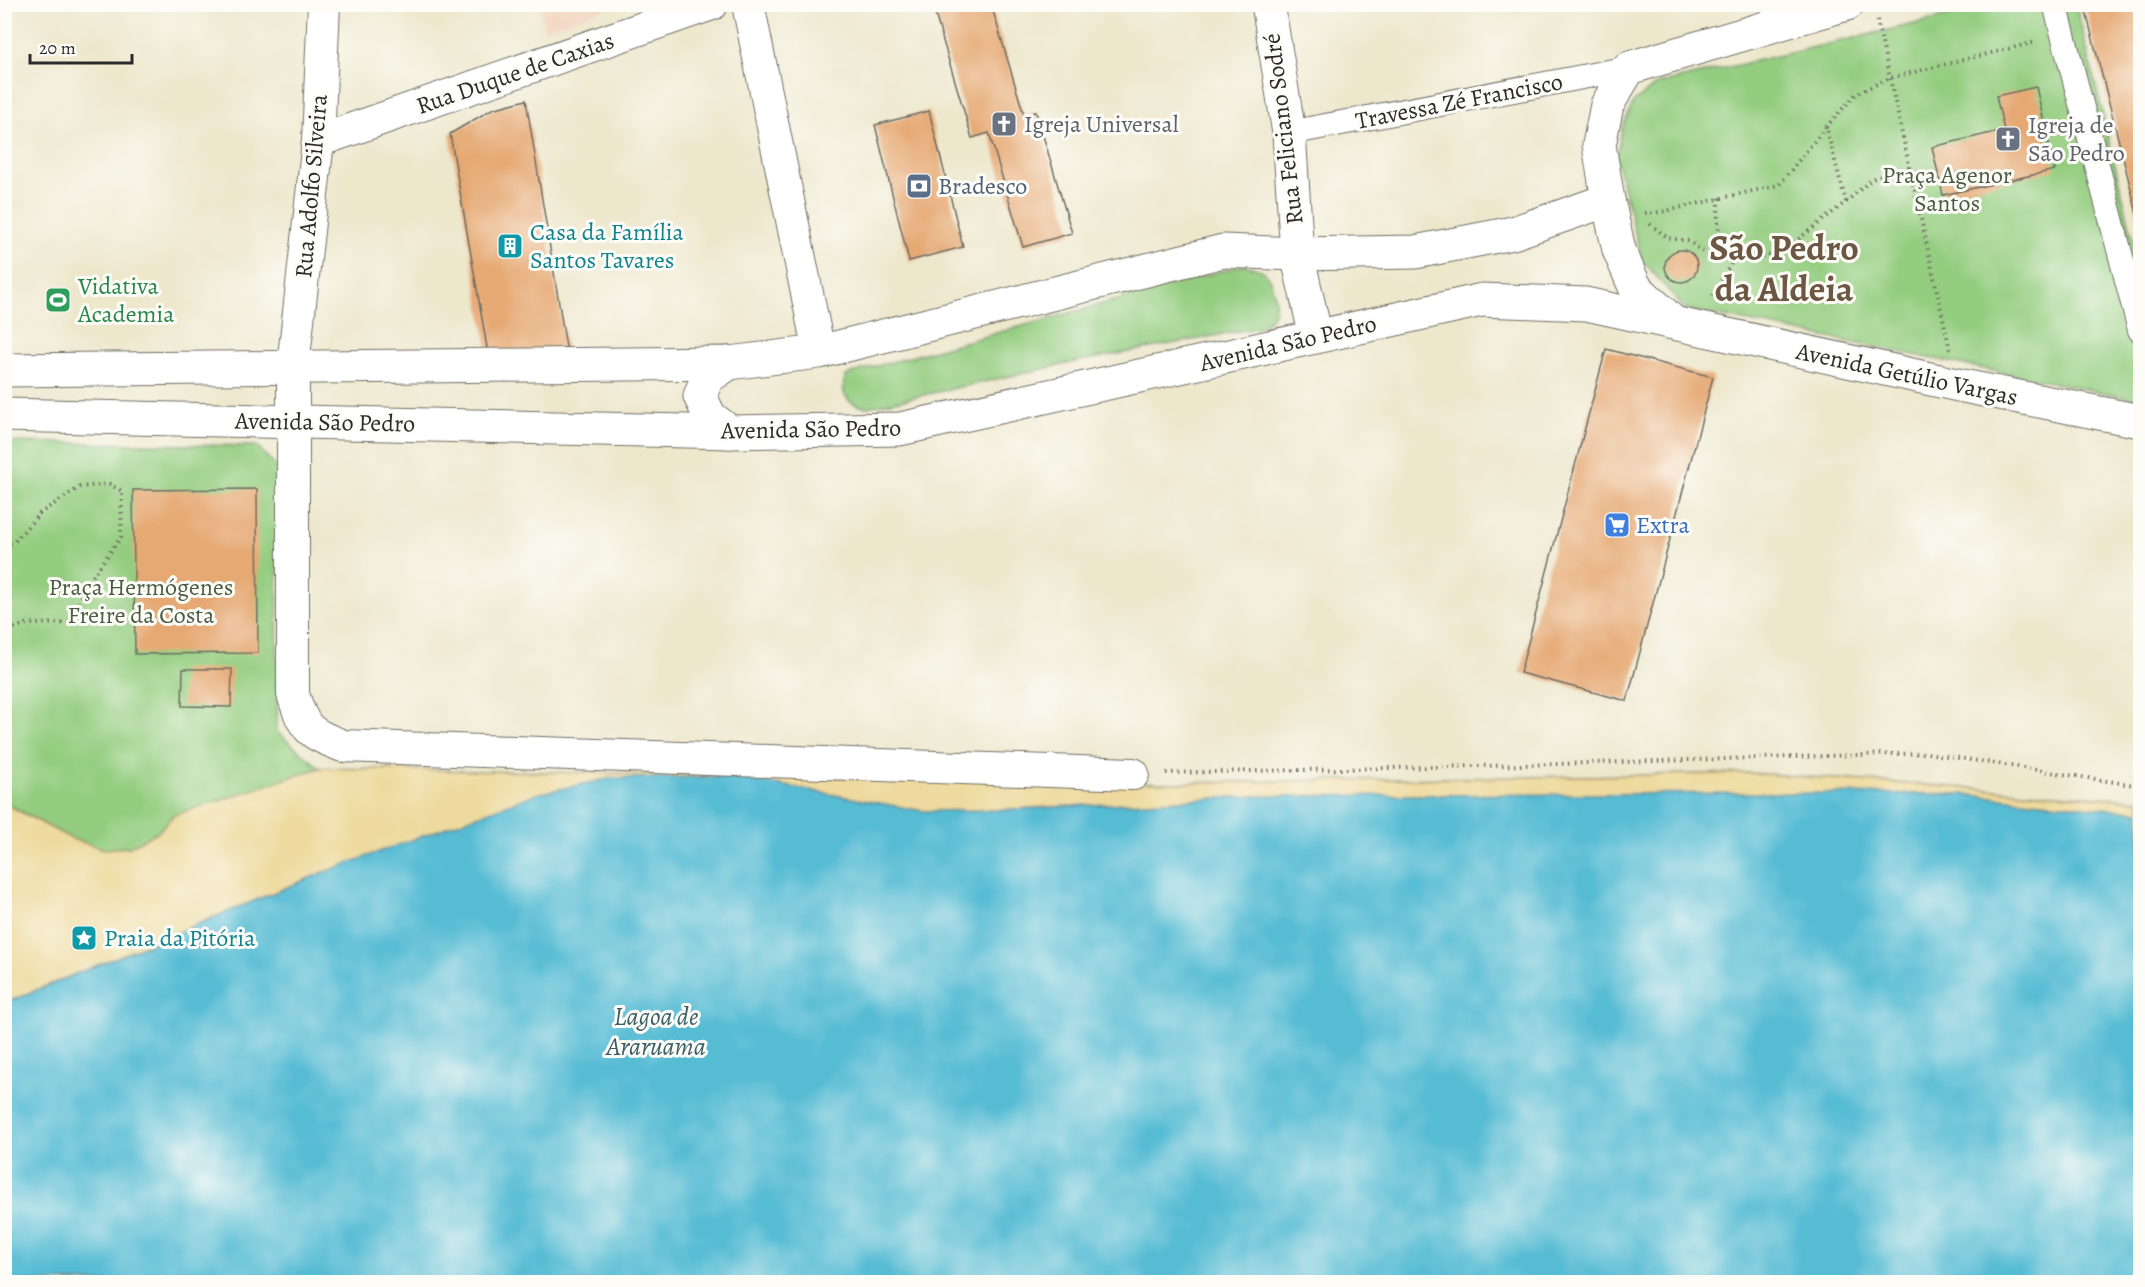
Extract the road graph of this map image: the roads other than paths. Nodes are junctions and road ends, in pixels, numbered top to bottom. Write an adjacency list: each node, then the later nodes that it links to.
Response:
1 (324, 4): 9 (street, Rua Adolfo Silveira)
2 (712, 4): 9 (street, Rua Duque de Caxias)
3 (748, 4): 15 (street)
4 (1268, 4): 8 (street, Rua Feliciano Sodré)
5 (2055, 4): 13 (street)
6 (1862, 10): 7 (street)
7 (1629, 68): 8 (street, Travessa Zé Francisco); 10 (street)
8 (1289, 133): 11 (street, Rua Feliciano Sodré)
9 (318, 141): 17 (street, Rua Adolfo Silveira)
10 (1608, 200): 11 (street); 12 (street)
11 (1297, 254): 14 (street, Rua Feliciano Sodré); 15 (street)
12 (1687, 326): 14 (street, Avenida São Pedro); 21 (street, Avenida Getúlio Vargas)
13 (2140, 330)
14 (1316, 337): 22 (street, Avenida São Pedro)
15 (819, 352): 16 (street)
16 (729, 363): 17 (street); 22 (street)
17 (293, 366): 18 (street); 20 (street, Rua Adolfo Silveira)
18 (4, 370)
19 (4, 415): 20 (street, Avenida São Pedro)
20 (293, 421): 22 (street, Avenida São Pedro); 23 (street, Rua Adolfo Silveira)
21 (2140, 421)
22 (730, 432)
23 (1133, 774)

